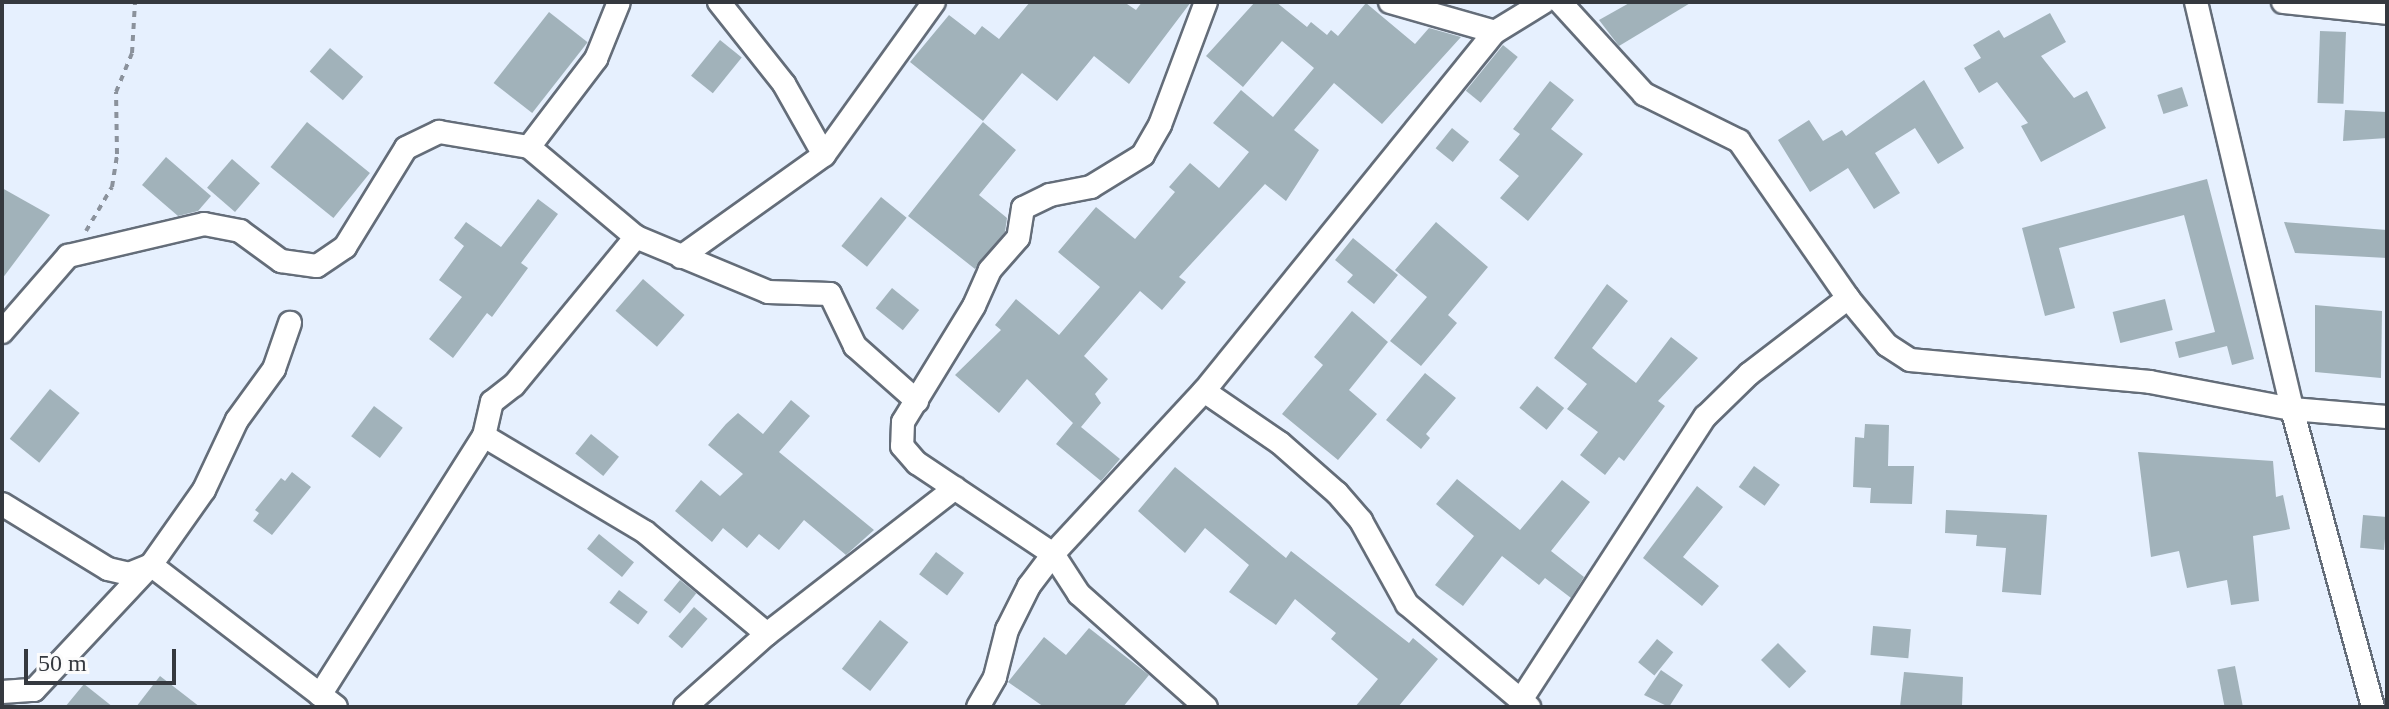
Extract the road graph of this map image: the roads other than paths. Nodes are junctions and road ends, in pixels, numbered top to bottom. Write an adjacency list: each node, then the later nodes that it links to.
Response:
1 (619, 2): 13 (street)
2 (719, 2): 14 (street)
3 (934, 2): 14 (street)
4 (1206, 2): 21 (street)
5 (1390, 2): 12 (street)
6 (1544, 2): 12 (street)
7 (1560, 2): 17 (street)
8 (2196, 2): 22 (street)
9 (2283, 2): 10 (street)
10 (2322, 4): 11 (street)
11 (2387, 13)
12 (1495, 32): 20 (street)
13 (529, 147): 15 (street); 19 (street)
14 (824, 155): 16 (street)
15 (636, 237): 16 (street); 24 (street)
16 (681, 257): 21 (street)
17 (1848, 298): 22 (street); 32 (street)
18 (290, 323): 28 (street)
19 (2, 332)
20 (1204, 391): 27 (street); 32 (street)
21 (917, 401): 25 (street)
22 (2292, 409): 23 (street); 36 (street)
23 (2387, 417)
24 (484, 436): 29 (street); 31 (street)
25 (955, 488): 27 (street); 29 (street)
26 (2, 504): 28 (street)
27 (1053, 554): 34 (street); 35 (street)
28 (151, 565): 30 (street); 31 (street)
29 (767, 634): 33 (street)
30 (2, 692)
31 (328, 701)
32 (1525, 704)
33 (685, 707)
34 (978, 707)
35 (1206, 707)
36 (2373, 707)

